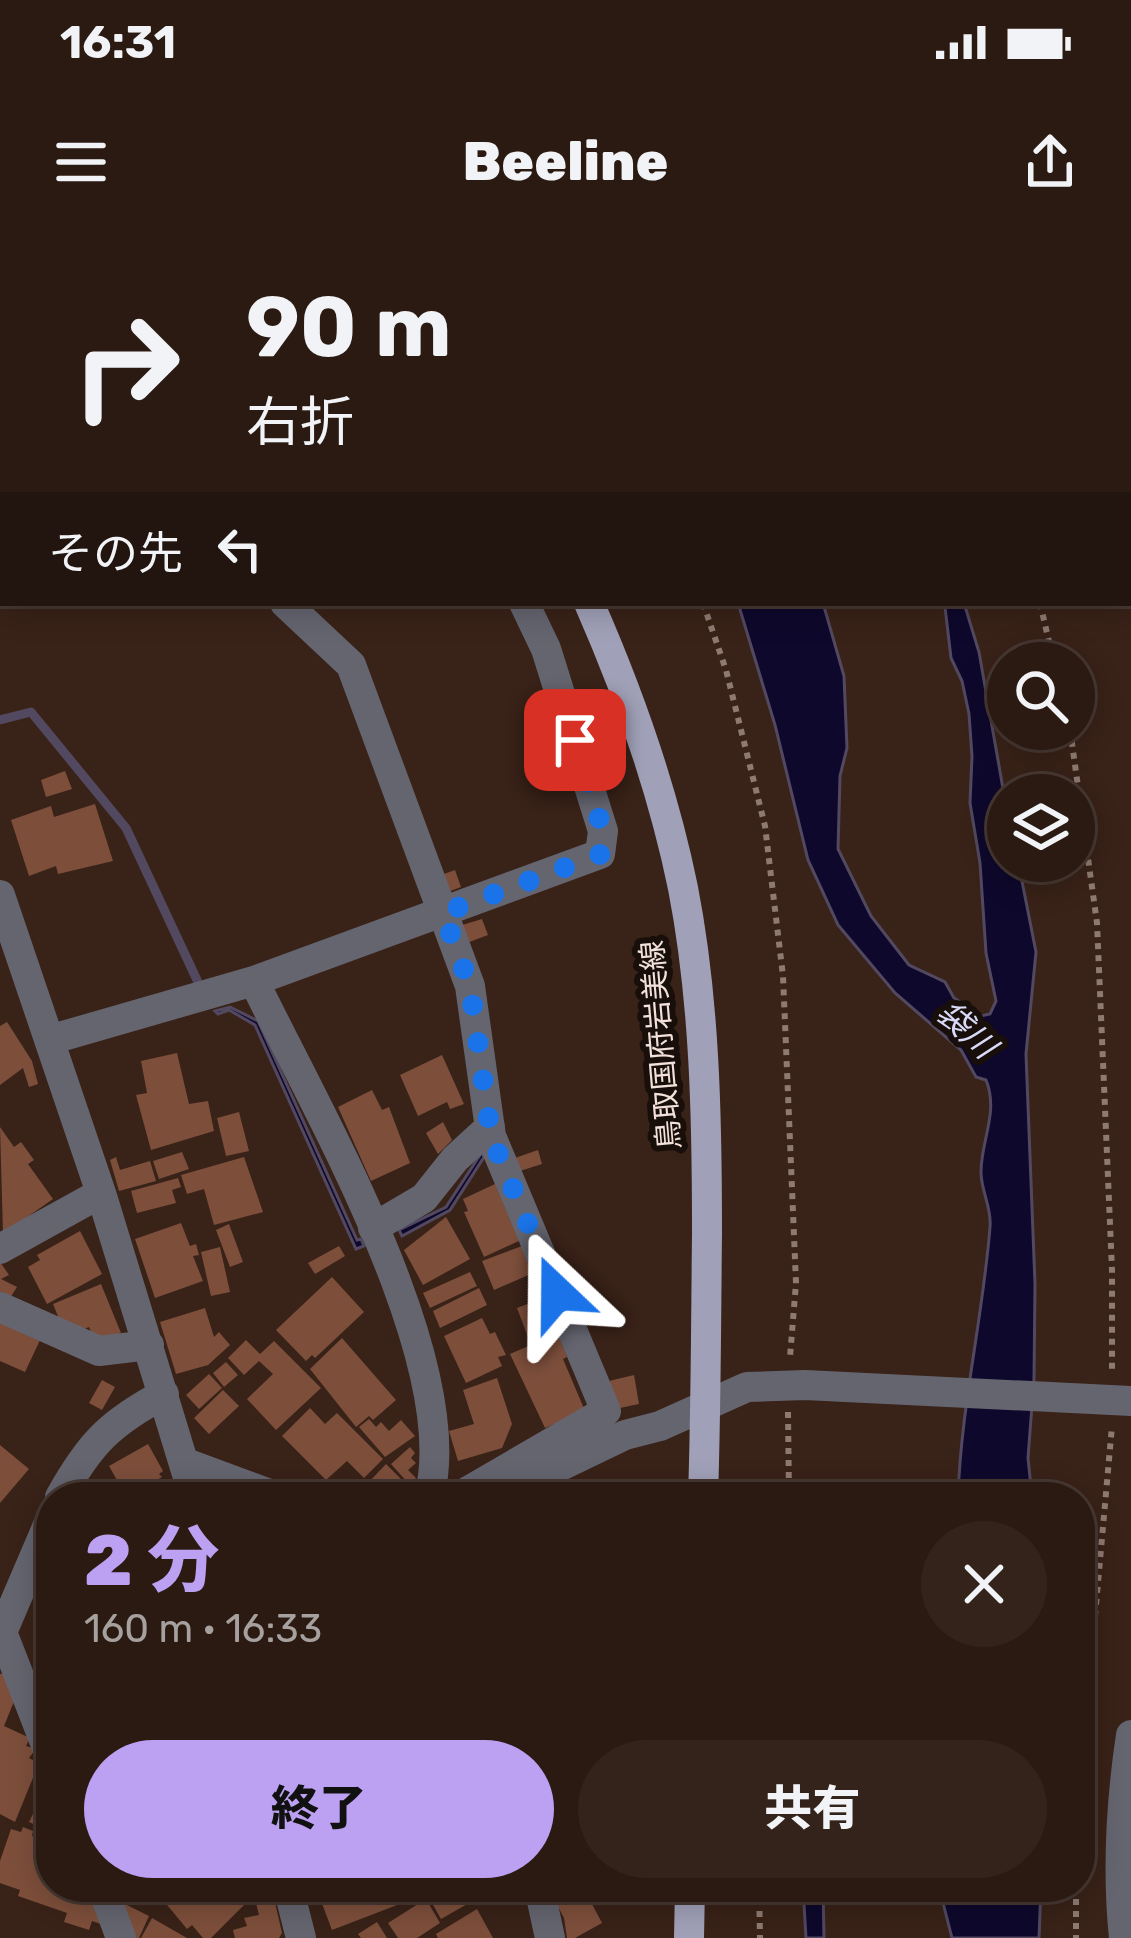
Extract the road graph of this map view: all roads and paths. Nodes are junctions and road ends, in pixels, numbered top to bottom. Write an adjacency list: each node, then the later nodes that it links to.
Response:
1 (288, 606): 9 (street)
2 (525, 606): 9 (street)
3 (590, 606): 21 (main road, 鳥取国府岩美線)
4 (704, 606): 18 (path)
5 (1041, 606): 6 (path)
6 (1049, 642)
7 (1073, 750): 20 (path)
8 (0, 895): 11 (street)
9 (443, 913): 10 (street); 12 (street)
10 (254, 981): 11 (street); 14 (street)
11 (49, 1040): 13 (street)
12 (490, 1127): 14 (street); 27 (street)
13 (101, 1193): 15 (street); 17 (street)
14 (374, 1228): 26 (street)
15 (0, 1249)
16 (0, 1307): 17 (street)
17 (149, 1345): 19 (street)
18 (796, 1387): 20 (street); 21 (street); 30 (path)
19 (164, 1394): 22 (street); 23 (street)
20 (1112, 1400): 32 (path)
21 (706, 1402): 28 (street); 29 (main road, 鳥取国府岩美線)
22 (186, 1463): 24 (street); 25 (street)
23 (68, 1482)
24 (190, 1482)
25 (237, 1482)
26 (430, 1482)
27 (484, 1482)
28 (527, 1482)
29 (703, 1482)
30 (790, 1482)
31 (36, 1552): 33 (street)
32 (1095, 1604)
33 (1, 1632): 34 (street)
34 (36, 1720)
35 (1131, 1735): 48 (street)
36 (108, 1902): 42 (street)
37 (292, 1902): 43 (street)
38 (542, 1902): 44 (street)
39 (689, 1902): 45 (main road)
40 (759, 1902): 46 (path)
41 (1076, 1902): 47 (path)
42 (121, 1938)
43 (301, 1938)
44 (550, 1938)
45 (688, 1938)
46 (760, 1938)
47 (1076, 1938)
48 (1124, 1938)

